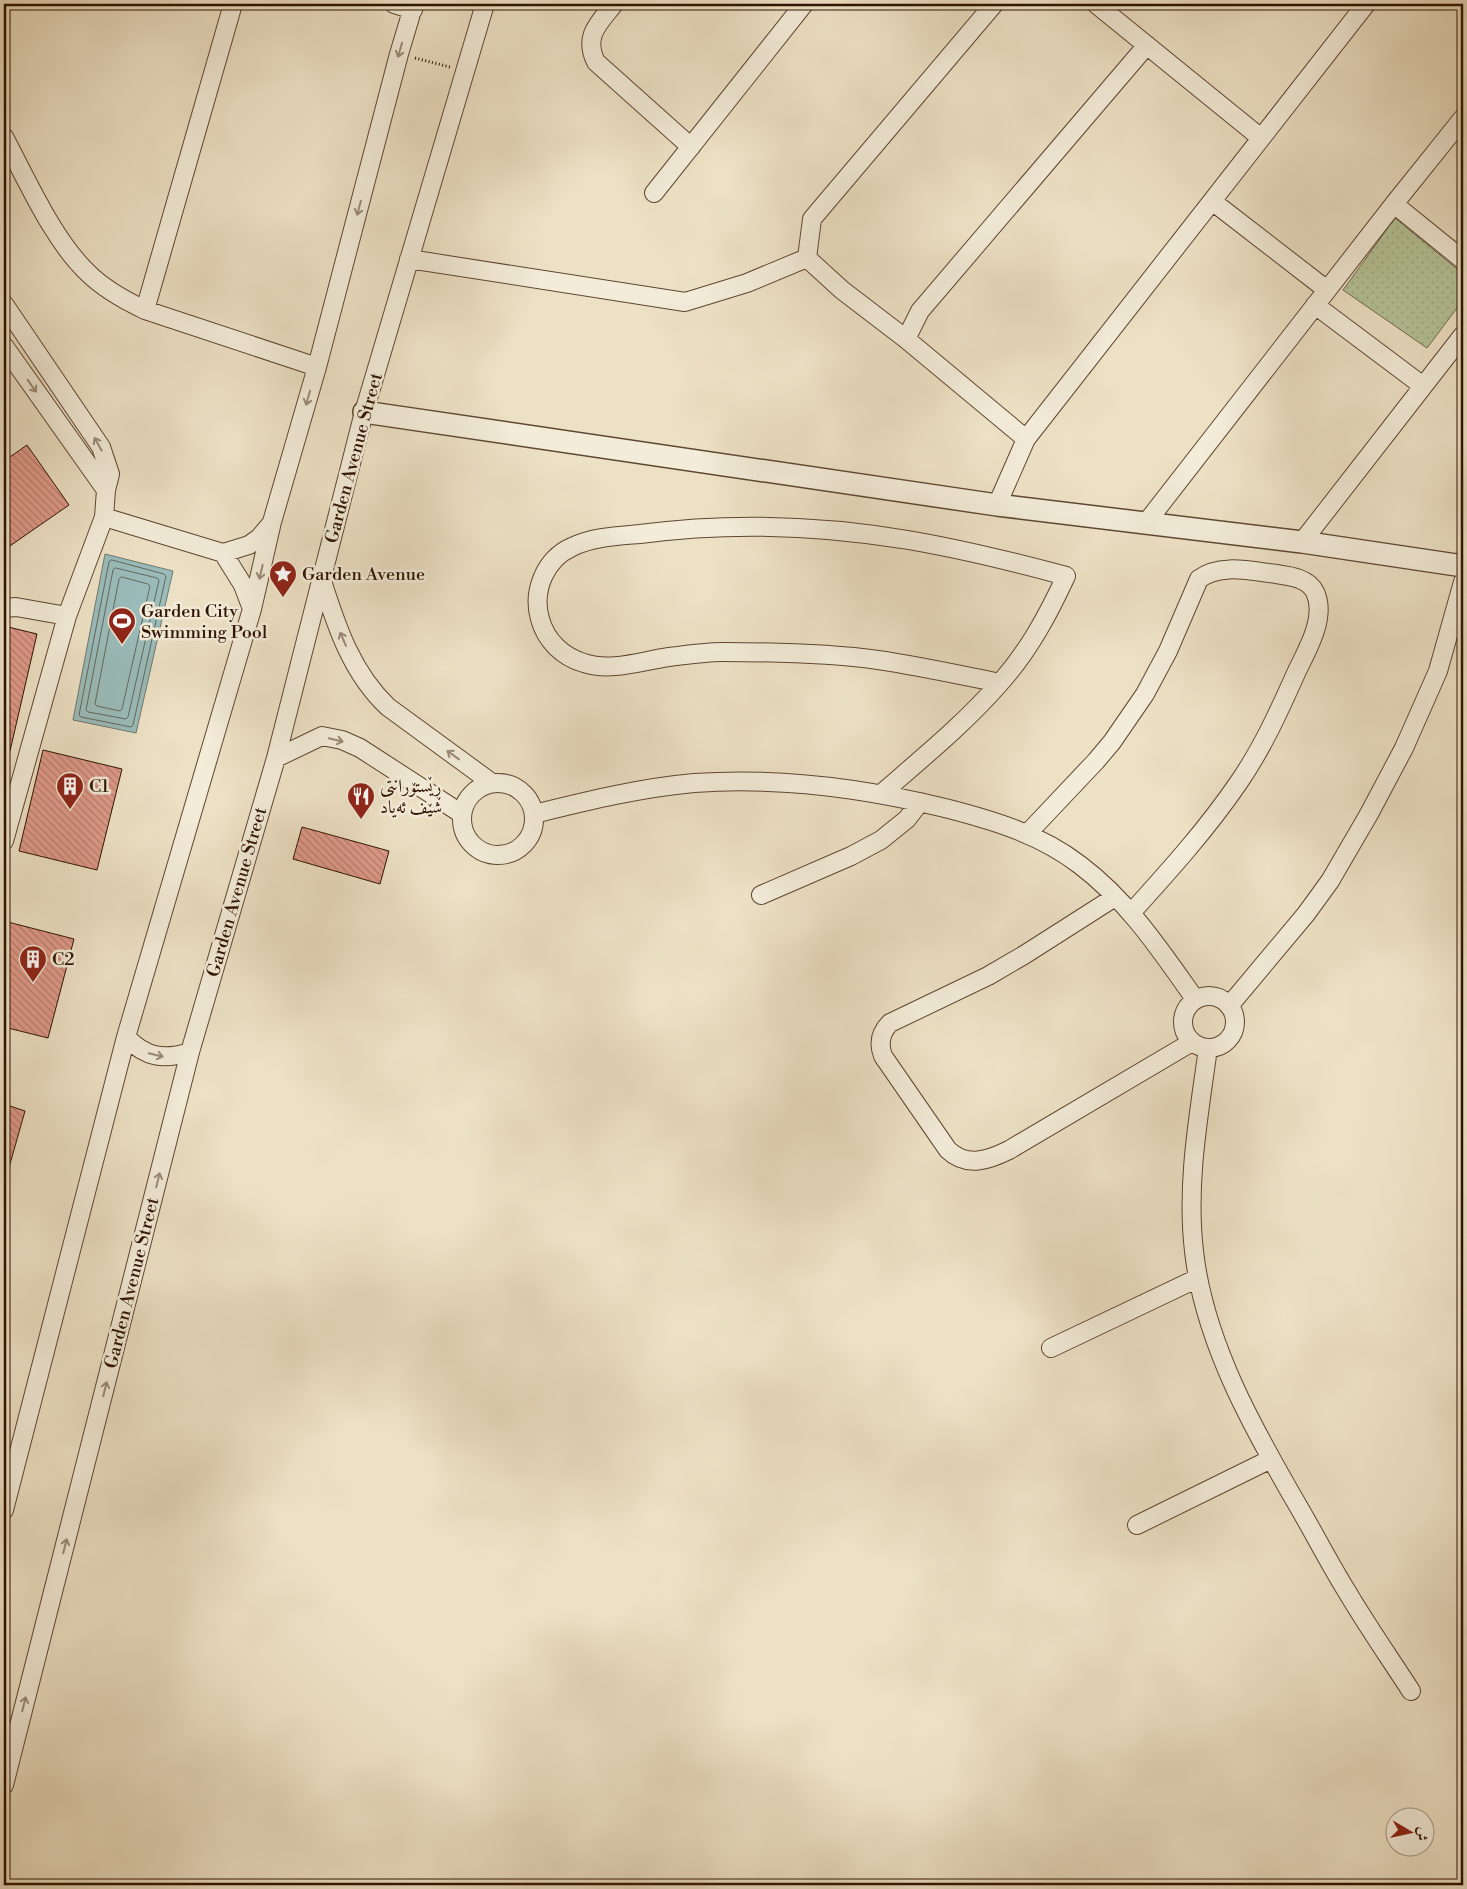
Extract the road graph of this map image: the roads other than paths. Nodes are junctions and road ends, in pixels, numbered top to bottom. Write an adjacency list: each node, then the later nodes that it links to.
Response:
1 (233, 4): 24 (street)
2 (394, 4): 9 (street)
3 (485, 4): 19 (street, Garden Avenue Street)
4 (614, 4): 14 (street)
5 (804, 4): 14 (street)
6 (994, 4): 18 (street)
7 (1096, 4): 10 (street)
8 (1366, 4): 13 (street)
9 (413, 7): 28 (street, one-way to 28)
10 (1147, 45): 13 (street); 26 (street)
11 (1463, 118): 17 (street)
12 (4, 137): 24 (street)
13 (1261, 138): 16 (street)
14 (691, 147): 15 (street)
15 (654, 193)
16 (1212, 201): 21 (street); 31 (street)
17 (1394, 204): 20 (street); 21 (street)
18 (807, 258): 19 (street); 26 (street)
19 (409, 259): 30 (street, Garden Avenue Street)
20 (1463, 260)
21 (1327, 290): 23 (street)
22 (4, 304): 32 (street, one-way to 22)
23 (1315, 305): 29 (street); 36 (street)
24 (145, 310): 28 (street)
25 (1463, 335): 29 (street)
26 (906, 339): 31 (street)
27 (4, 346): 32 (street, one-way to 32)
28 (317, 367): 35 (street, one-way to 35)
29 (1423, 386): 37 (street)
30 (364, 412): 33 (street); 40 (street, Garden Avenue Street)
31 (1026, 438): 33 (street)
32 (106, 490): 34 (street)
33 (997, 505): 36 (street)
34 (104, 517): 38 (street); 44 (street)
35 (272, 522): 38 (street); 43 (street, one-way to 43)
36 (1146, 523): 37 (street)
37 (1302, 542): 39 (street)
38 (223, 553): 43 (street)
39 (1463, 566)
40 (322, 581): 46 (street, Garden Avenue Street); 47 (street, one-way to 40)
41 (1463, 582): 58 (street)
42 (4, 608): 44 (street)
43 (252, 609): 59 (street)
44 (67, 616): 53 (street)
45 (1000, 683): 45 (street); 48 (street)
46 (276, 758): 50 (street, one-way to 50); 61 (street, Garden Avenue Street)
47 (492, 783): 50 (street); 51 (street)
48 (881, 794): 49 (street); 51 (street)
49 (920, 802): 52 (street); 54 (street)
50 (462, 814): 51 (street)
51 (534, 814)
52 (1027, 834): 55 (street); 56 (street)
53 (4, 841)
54 (761, 895)
55 (1115, 897): 56 (street); 60 (street)
56 (1131, 913): 57 (street)
57 (1195, 1000): 58 (street); 60 (street)
58 (1229, 1006): 60 (street)
59 (126, 1037): 61 (street, one-way to 61); 65 (street)
60 (1200, 1045): 62 (street)
61 (190, 1052): 68 (street, Garden Avenue Street, one-way to 61)
62 (1198, 1278): 63 (street); 64 (street)
63 (1051, 1348)
64 (1271, 1459): 66 (street); 67 (street)
65 (4, 1510)
66 (1138, 1526)
67 (1411, 1691)
68 (4, 1785)

